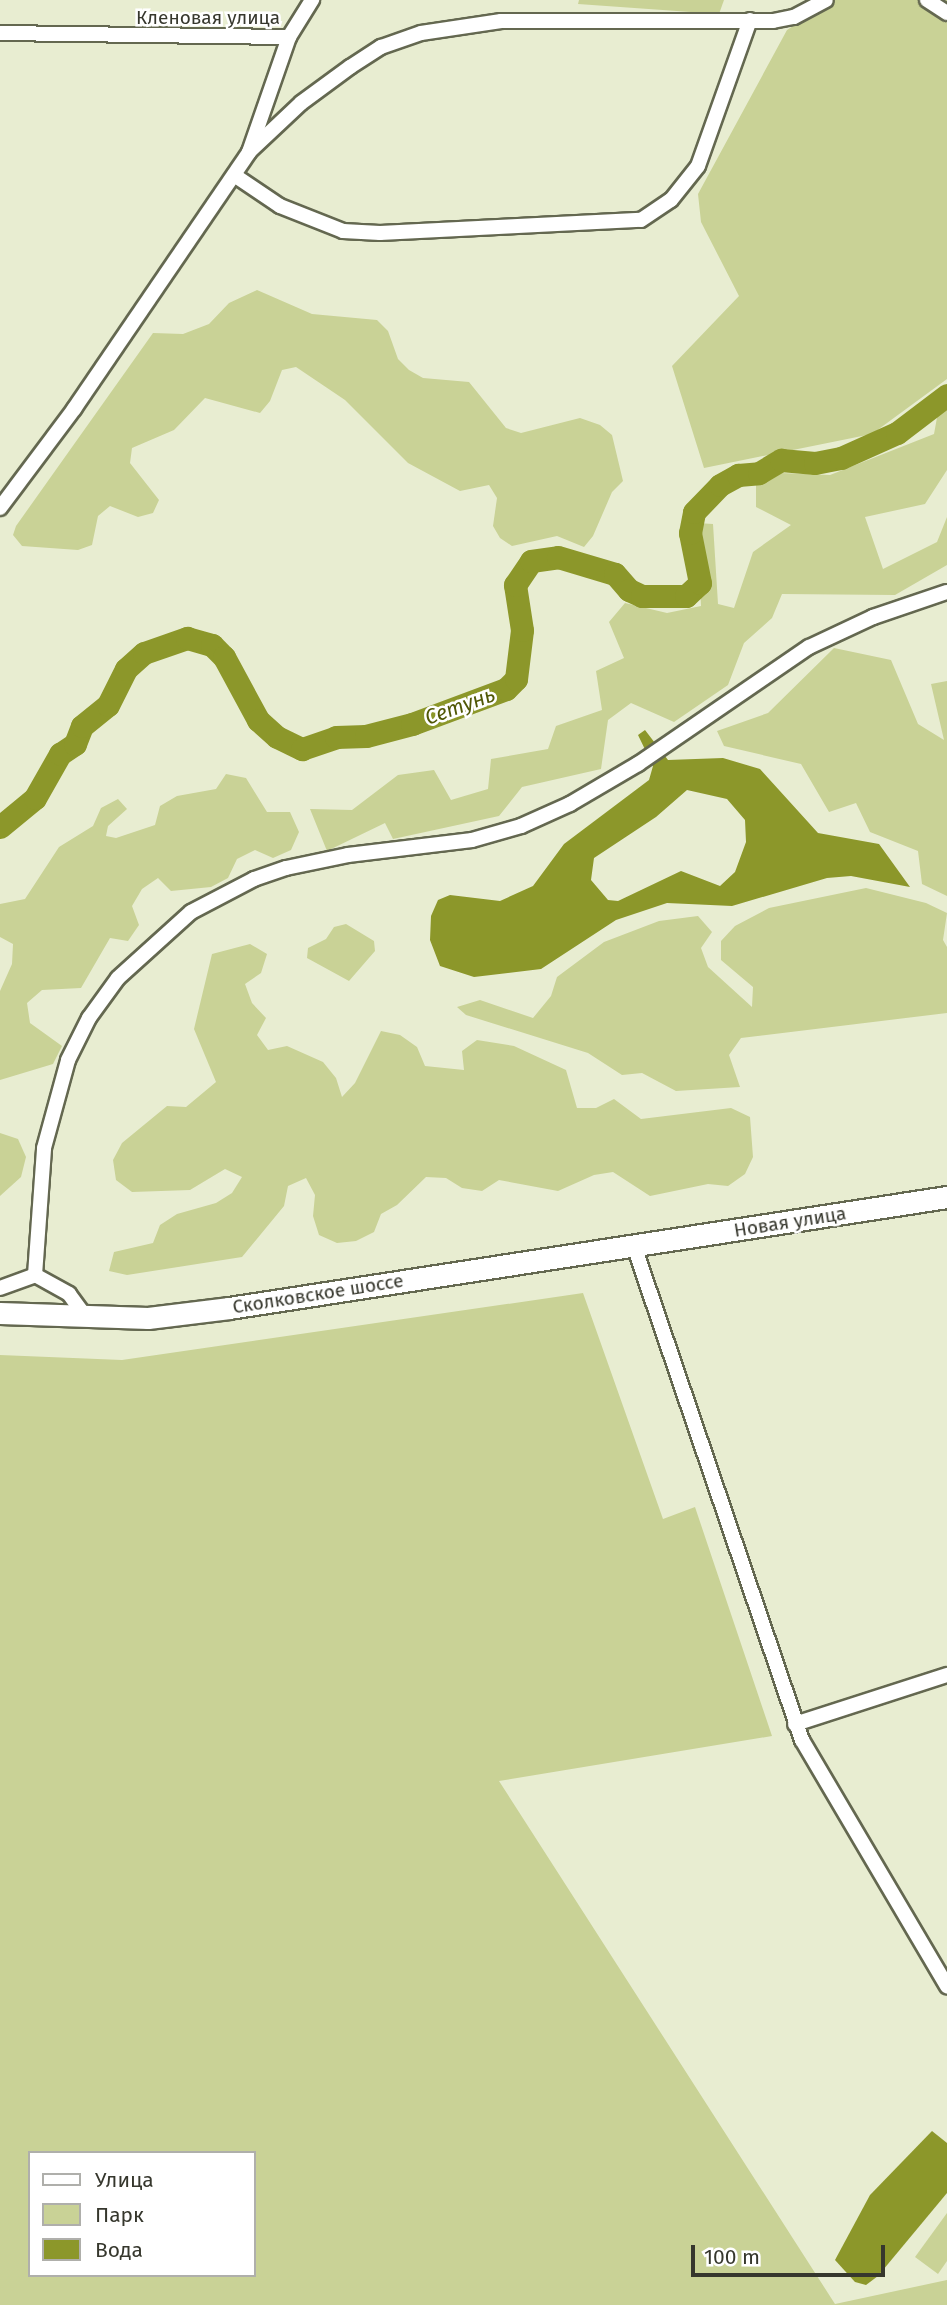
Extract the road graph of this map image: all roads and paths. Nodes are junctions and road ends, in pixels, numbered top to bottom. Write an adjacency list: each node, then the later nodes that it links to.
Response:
1 (313, 0): 7 (street)
2 (826, 0): 5 (street)
3 (927, 0): 4 (street)
4 (947, 13)
5 (750, 20): 8 (street); 9 (street)
6 (0, 33): 7 (street, Кленовая улица)
7 (289, 37): 8 (street)
8 (249, 152): 9 (street)
9 (234, 175): 10 (street)
10 (0, 508)
11 (947, 592): 14 (street)
12 (947, 1196): 13 (street, Новая улица)
13 (634, 1246): 17 (street, Сколковское шоссе); 19 (street)
14 (35, 1275): 15 (street); 17 (street)
15 (0, 1289)
16 (0, 1313): 17 (street, Сколковское шоссе)
17 (86, 1317)
18 (947, 1675): 19 (street)
19 (795, 1724): 20 (street)
20 (947, 1986)

